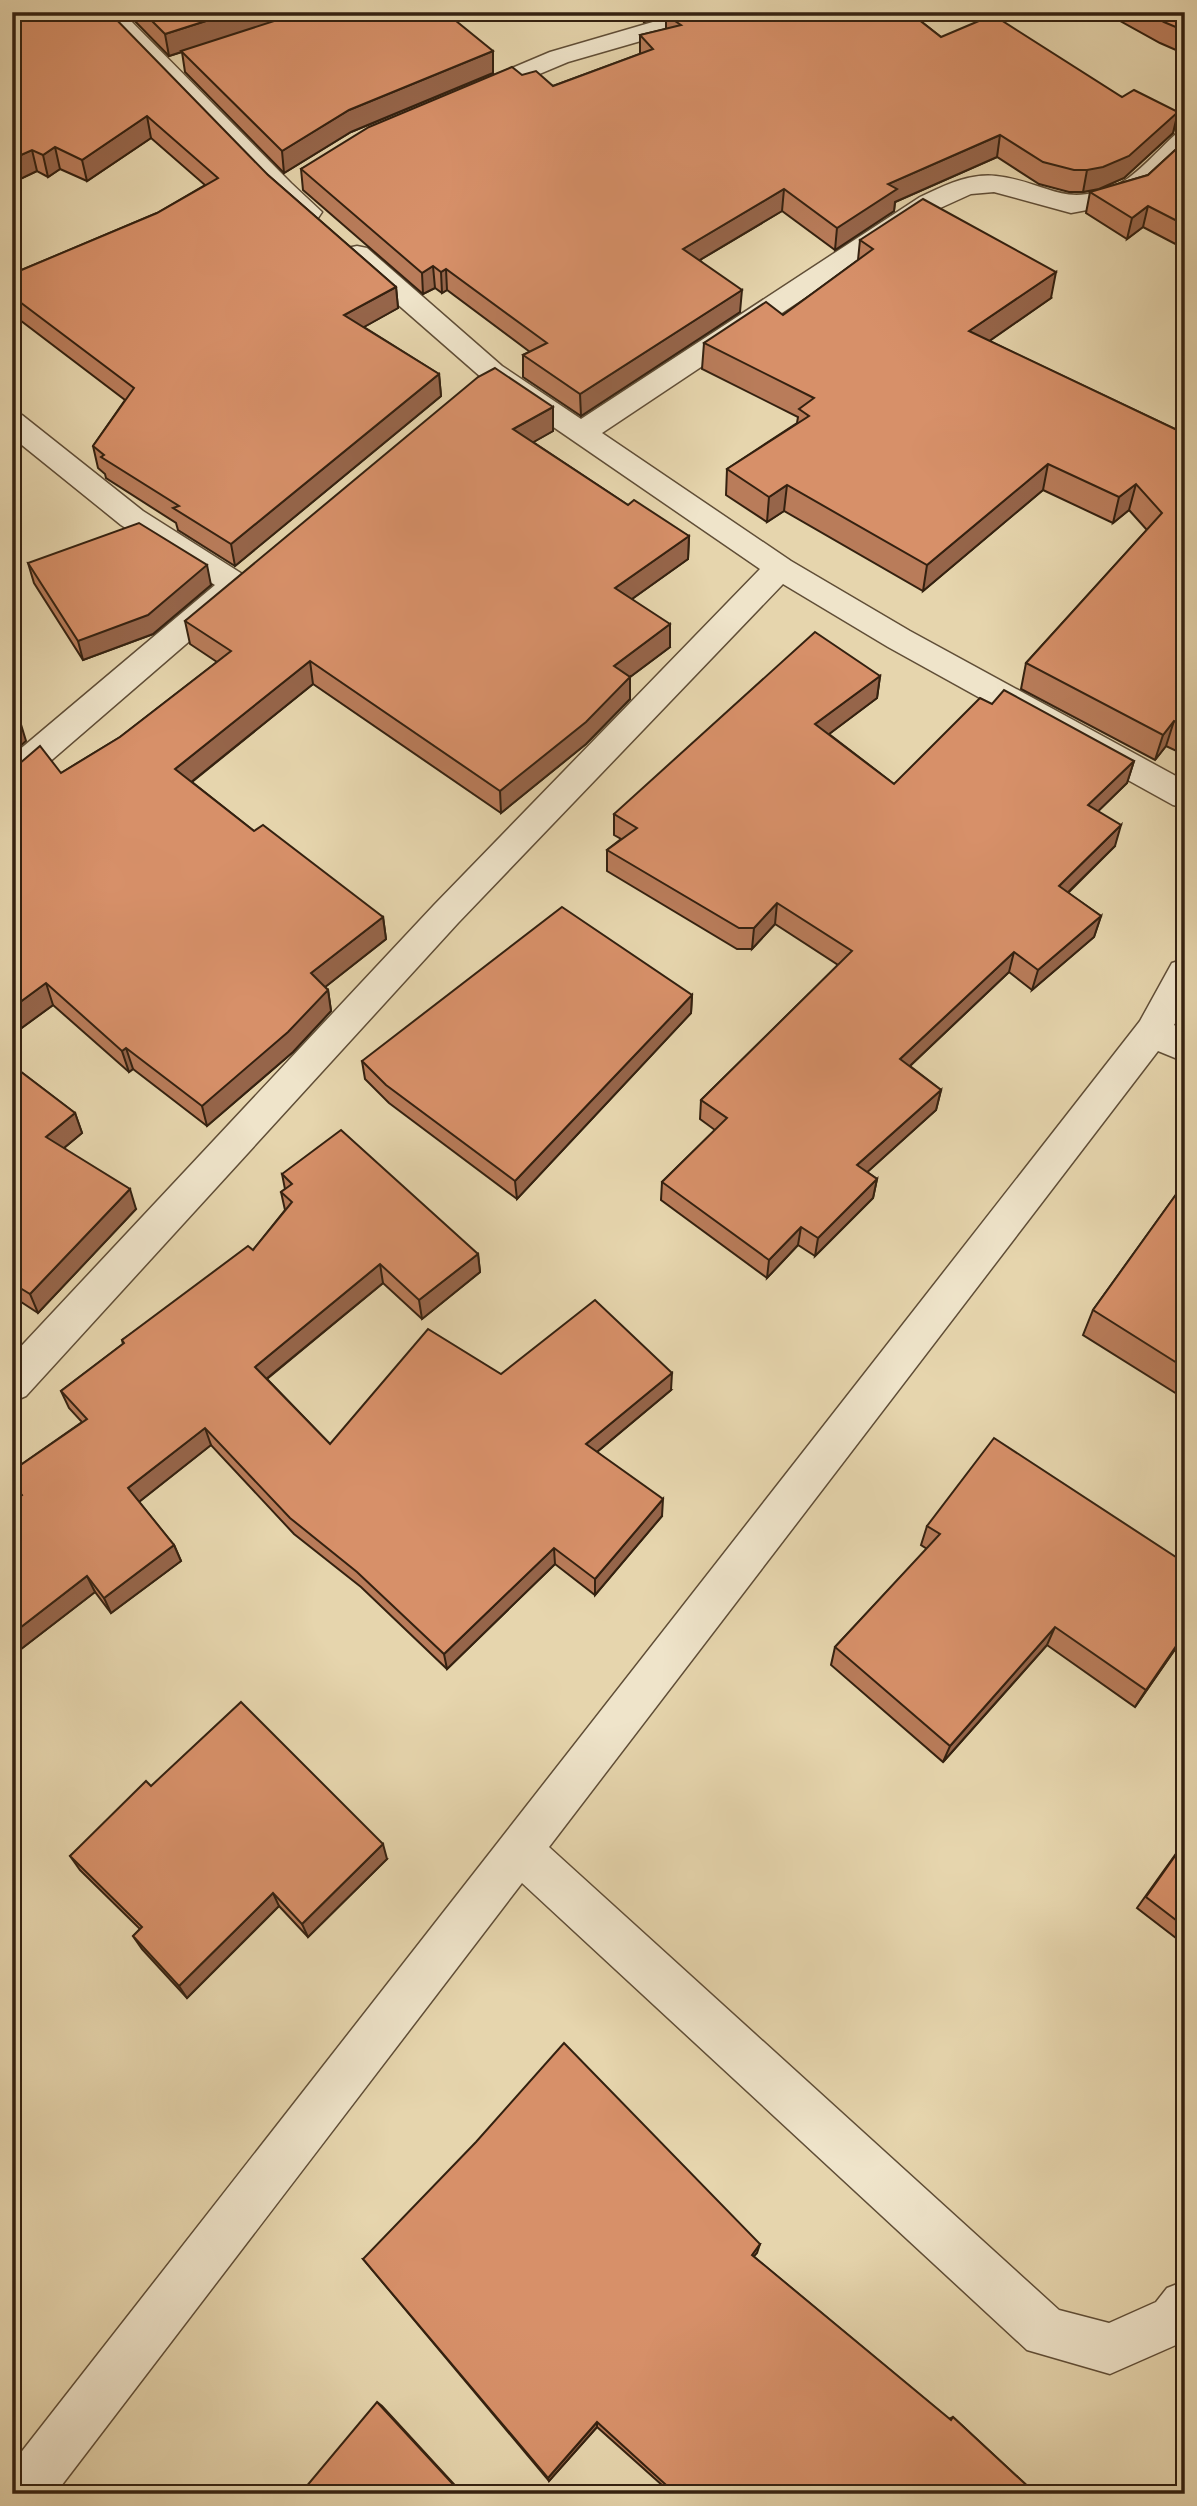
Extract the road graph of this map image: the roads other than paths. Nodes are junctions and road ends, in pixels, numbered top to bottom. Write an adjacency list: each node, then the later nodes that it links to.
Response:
1 (108, 12): 6 (street)
2 (715, 12): 3 (street)
3 (448, 103)
4 (1185, 140): 6 (street)
5 (12, 422): 8 (street)
6 (581, 433): 7 (street)
7 (780, 568): 9 (street); 12 (street)
8 (12, 775)
9 (1185, 796)
10 (1185, 972): 11 (street)
11 (1169, 1039): 13 (street)
12 (12, 1384)
13 (520, 1852): 14 (street); 15 (street)
14 (1185, 2306)
15 (22, 2494)

